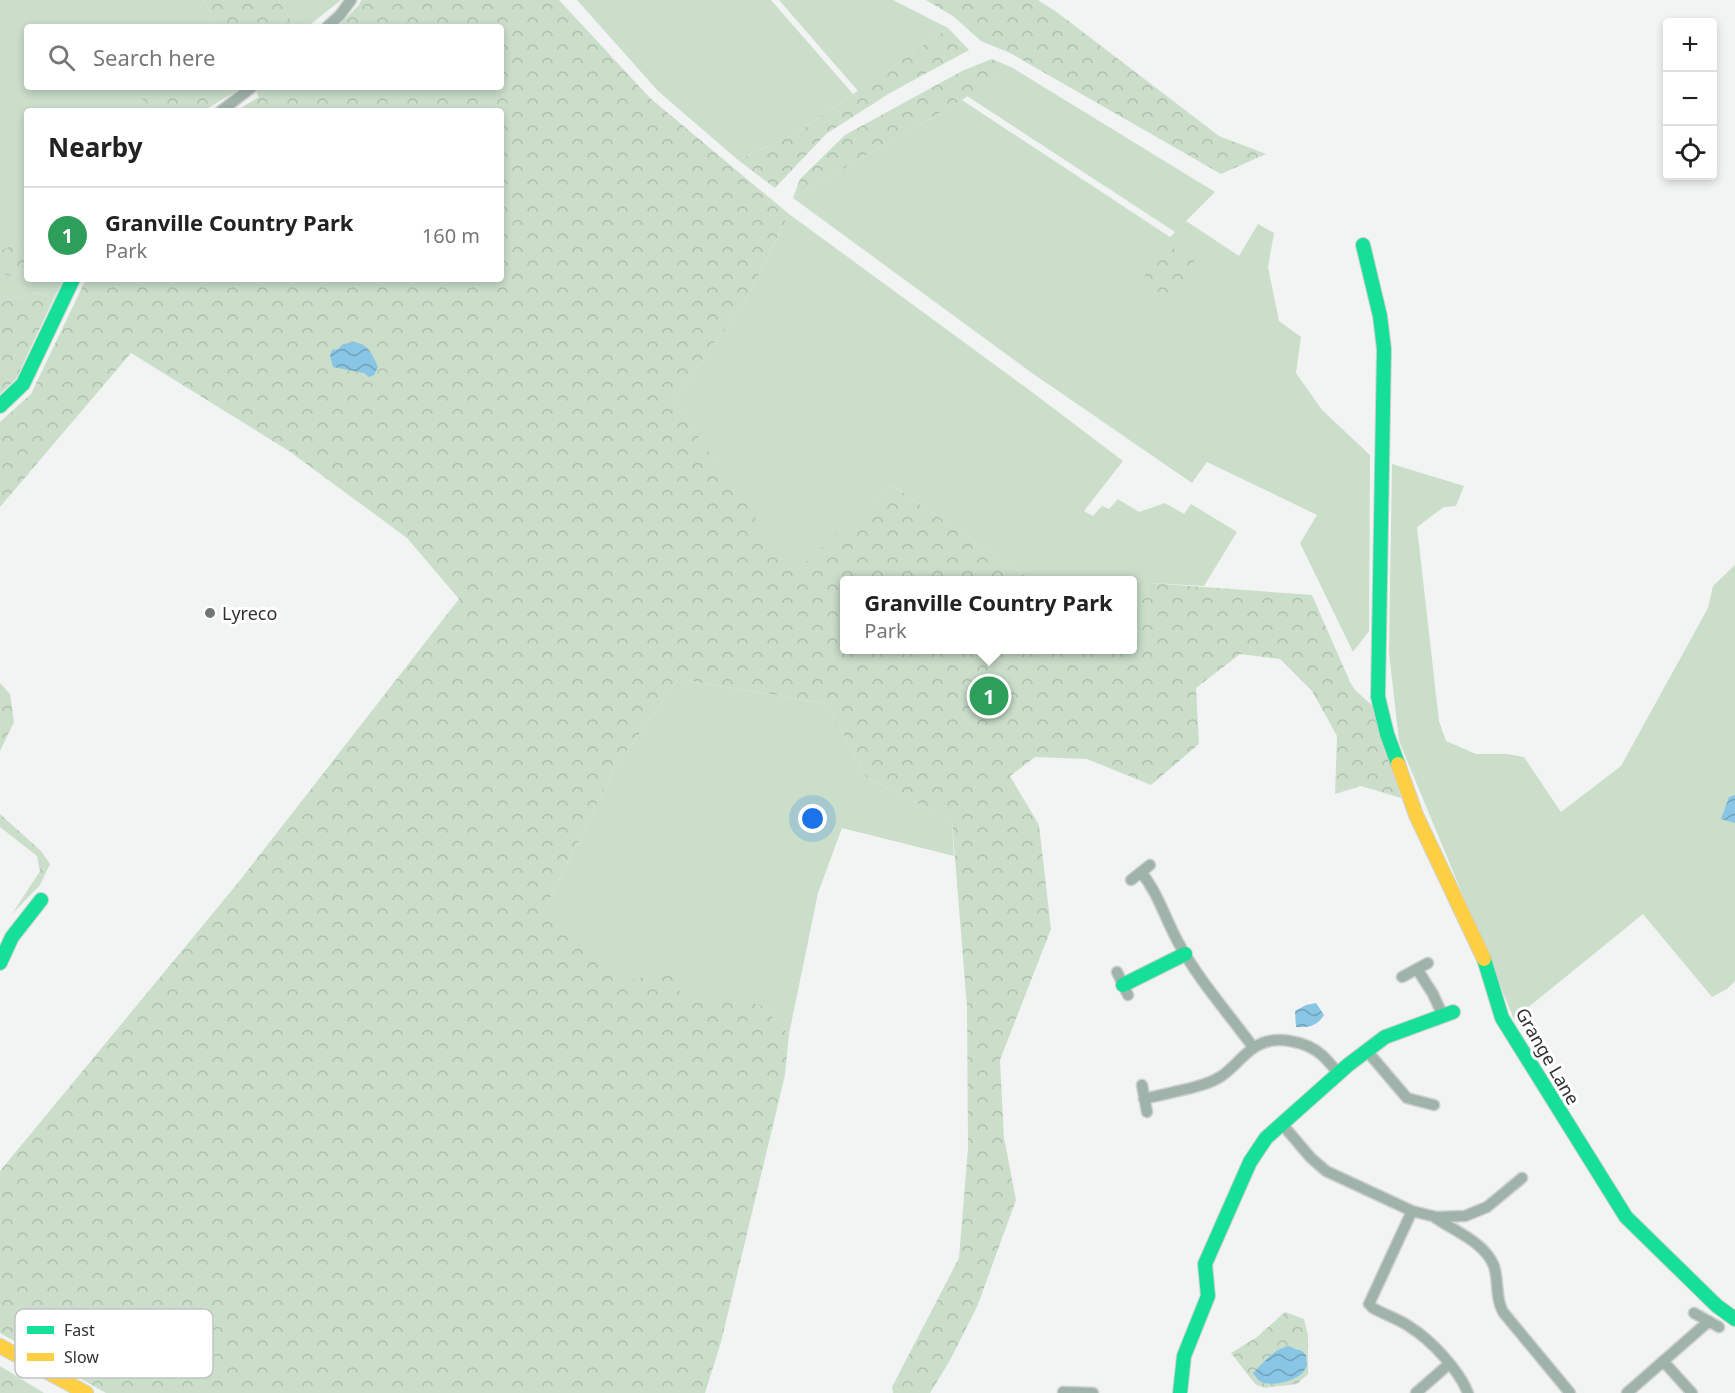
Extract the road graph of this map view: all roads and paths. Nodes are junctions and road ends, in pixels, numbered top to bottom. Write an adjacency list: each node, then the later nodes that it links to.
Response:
1 (351, 0): 2 (street)
2 (330, 24)
3 (248, 90): 4 (street)
4 (225, 108)
5 (1363, 245): 29 (street, Grange Lane)
6 (72, 282): 7 (street)
7 (0, 406)
8 (1131, 880): 10 (street)
9 (41, 900): 11 (street)
10 (1185, 954): 15 (street); 17 (street)
11 (0, 963)
12 (1428, 963): 13 (street)
13 (1417, 969): 14 (street); 16 (street)
14 (1402, 977)
15 (1123, 984)
16 (1448, 1014): 18 (street)
17 (1253, 1047): 19 (street); 21 (street)
18 (1367, 1051): 19 (street); 22 (street)
19 (1339, 1074): 24 (street)
20 (1142, 1085): 21 (street)
21 (1144, 1099): 23 (street)
22 (1434, 1105)
23 (1147, 1112)
24 (1282, 1124): 26 (street); 45 (street)
25 (1522, 1178): 27 (street)
26 (1412, 1211): 27 (street); 36 (street)
27 (1433, 1216): 48 (street)
28 (1694, 1313): 30 (street)
29 (1735, 1319)
30 (1709, 1321): 31 (street); 35 (street)
31 (1719, 1327)
32 (0, 1346): 33 (street)
33 (15, 1354)
34 (0, 1358): 37 (street)
35 (1663, 1361): 49 (street); 50 (street)
36 (1447, 1362): 46 (street); 47 (street)
37 (15, 1366)
38 (37, 1378): 41 (street)
39 (59, 1378): 42 (street)
40 (1063, 1392): 43 (street)
41 (64, 1393)
42 (86, 1393)
43 (1080, 1393): 44 (street)
44 (1093, 1393)
45 (1179, 1393)
46 (1416, 1393)
47 (1468, 1393)
48 (1570, 1393)
49 (1627, 1393)
50 (1692, 1393)

